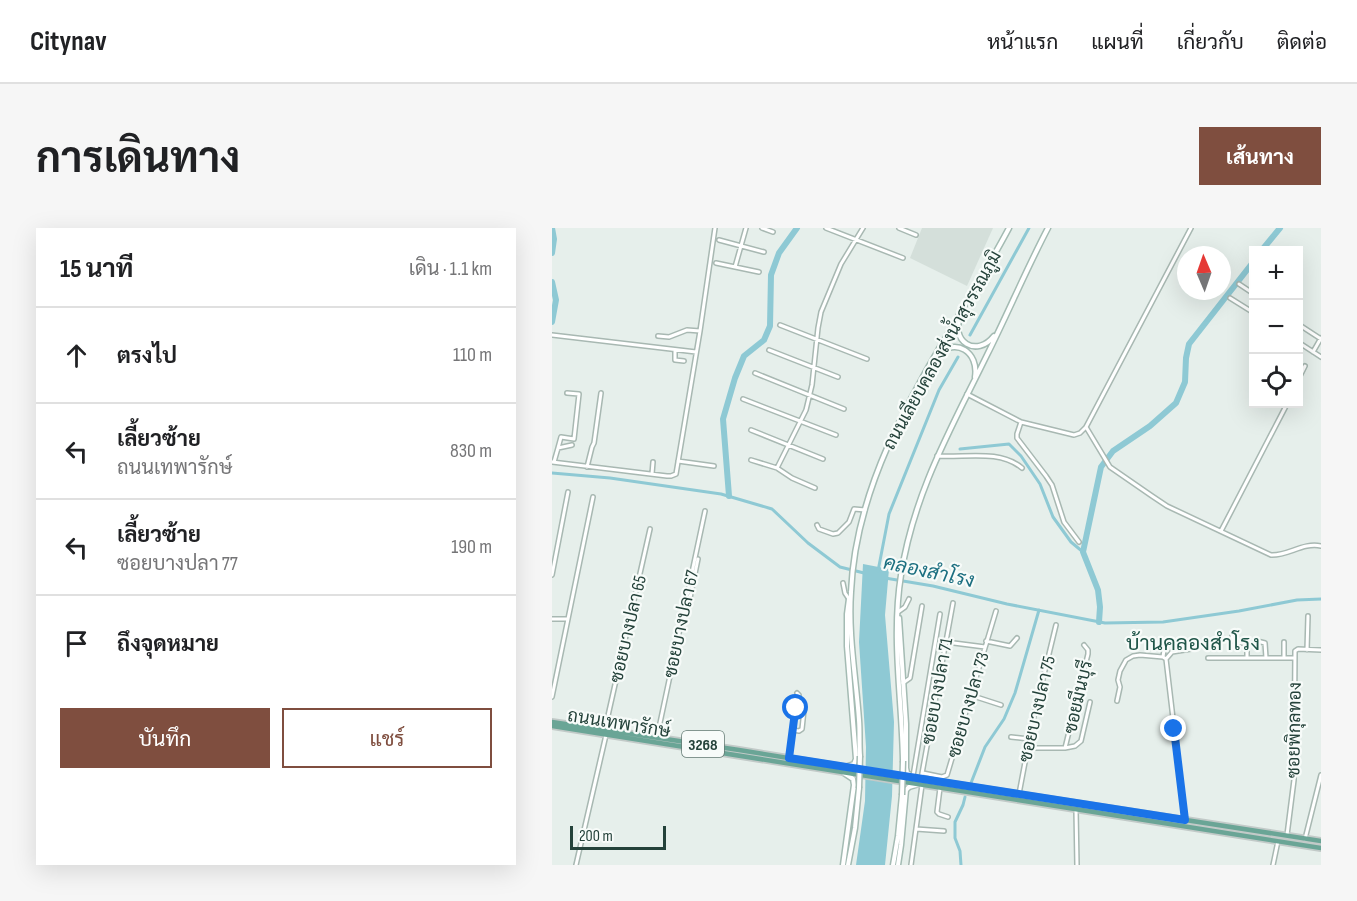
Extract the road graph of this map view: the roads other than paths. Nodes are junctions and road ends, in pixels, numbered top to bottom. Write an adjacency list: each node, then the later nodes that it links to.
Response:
1 (715, 228): 27 (street)
2 (746, 228): 14 (street)
3 (762, 228): 10 (street)
4 (826, 228): 13 (street)
5 (863, 228): 13 (street)
6 (899, 228): 11 (street)
7 (1009, 228): 22 (main road, ถนนเลียบคลองส่งน้ำสุวรรณภูมิ)
8 (1048, 228): 28 (main road, ถนนเลียบคลองส่งน้ำสุวรรณภูมิ)
9 (1191, 228): 57 (street)
10 (773, 232)
11 (916, 235)
12 (720, 240): 14 (street)
13 (856, 240): 16 (street); 32 (street)
14 (740, 246): 15 (street); 18 (street)
15 (764, 252)
16 (903, 258)
17 (716, 263): 18 (street)
18 (735, 267): 19 (street)
19 (759, 272)
20 (1239, 284): 21 (street)
21 (1249, 291)
22 (969, 298): 28 (main road); 40 (main road, ถนนเลียบคลองส่งน้ำสุวรรณภูมิ)
23 (1231, 299): 24 (street)
24 (1249, 310)
25 (780, 325): 32 (street)
26 (1303, 327): 31 (street)
27 (700, 331): 30 (street); 36 (street)
28 (998, 331): 47 (main road, ถนนเลียบคลองส่งน้ำสุวรรณภูมิ)
29 (552, 335): 34 (street)
30 (658, 336)
31 (1321, 338): 37 (street)
32 (816, 340): 39 (street); 43 (street)
33 (1303, 345): 37 (street)
34 (675, 350): 36 (street); 41 (street)
35 (769, 350): 43 (street)
36 (696, 352): 65 (street)
37 (1313, 352): 38 (street)
38 (1321, 357)
39 (867, 359)
40 (933, 360): 47 (main road); 77 (main road, ถนนเลียบคลองส่งน้ำสุวรรณภูมิ)
41 (684, 361)
42 (1305, 366): 44 (street)
43 (814, 367): 46 (street); 51 (street)
44 (1303, 371)
45 (755, 374): 51 (street)
46 (838, 377)
47 (974, 382): 50 (main road, ถนนเลียบคลองส่งน้ำสุวรรณภูมิ)
48 (567, 393): 62 (street)
49 (601, 393): 69 (street)
50 (967, 394): 56 (street); 63 (main road, ถนนเลียบคลองส่งน้ำสุวรรณภูมิ)
51 (810, 395): 54 (street); 55 (street)
52 (743, 399): 55 (street)
53 (1285, 408): 81 (street)
54 (844, 409)
55 (802, 421): 59 (street); 61 (street)
56 (1022, 422): 57 (street); 82 (street)
57 (1086, 427): 81 (street)
58 (752, 430): 61 (street)
59 (836, 435)
60 (572, 445): 62 (street)
61 (788, 445): 64 (street); 71 (street)
62 (558, 448): 67 (street)
63 (937, 456): 72 (street); 92 (main road, ถนนเลียบคลองส่งน้ำสุวรรณภูมิ)
64 (823, 459)
65 (678, 460): 70 (street); 73 (street)
66 (751, 460): 71 (street)
67 (553, 462): 69 (street)
68 (653, 462): 73 (street)
69 (587, 466): 73 (street)
70 (714, 466)
71 (777, 468): 74 (street)
72 (1022, 468)
73 (652, 474)
74 (815, 488)
75 (568, 492): 85 (street)
76 (593, 497): 97 (street)
77 (865, 510): 79 (street); 87 (main road, ถนนเลียบคลองส่งน้ำสุวรรณภูมิ)
78 (705, 511): 91 (street, ซอยบางปลา 67)
79 (817, 525)
80 (650, 529): 127 (street, ซอยบางปลา 65)
81 (1221, 531): 83 (street)
82 (1079, 542)
83 (1321, 546)
84 (698, 559): 91 (street)
85 (552, 575)
86 (843, 583): 87 (street)
87 (850, 595): 134 (main road); 154 (main road, ถนนเลียบคลองส่งน้ำสุวรรณภูมิ, bridge)
88 (909, 599): 92 (street)
89 (953, 603): 103 (street, ซอยบางปลา 71)
90 (922, 606): 117 (street)
91 (684, 608): 128 (street, ซอยบางปลา 67)
92 (897, 608): 117 (main road); 155 (main road, ถนนเลียบคลองส่งน้ำสุวรรณภูมิ, bridge)
93 (996, 610): 101 (street, ซอยบางปลา 73)
94 (940, 614): 136 (street)
95 (1308, 616): 109 (street)
96 (552, 619): 97 (street)
97 (567, 619): 120 (street)
98 (1056, 625): 130 (street, ซอยบางปลา 75)
99 (1232, 636): 113 (street)
100 (1017, 638): 101 (street)
101 (987, 641): 108 (street, ซอยบางปลา 73)
102 (1257, 641): 114 (street)
103 (946, 642): 108 (street); 137 (street, ซอยบางปลา 71)
104 (1284, 642): 115 (street)
105 (1165, 643): 111 (street)
106 (1192, 643): 111 (street)
107 (1084, 645): 132 (street, ซอยมีนบุรี)
108 (985, 647): 119 (street, ซอยบางปลา 73)
109 (1307, 650): 110 (street); 116 (street, ซอยพิกุลทอง)
110 (1321, 650)
111 (1165, 658): 121 (street); 142 (street)
112 (1208, 658): 113 (street)
113 (1248, 658): 114 (street)
114 (1266, 658): 115 (street)
115 (1284, 658): 116 (street)
116 (1295, 658): 147 (street, ซอยพิกุลทอง)
117 (903, 683): 136 (main road)
118 (796, 693): 124 (street)
119 (970, 695): 123 (street); 137 (street, ซอยบางปลา 73)
120 (552, 697)
121 (1117, 701)
122 (1090, 702): 132 (street)
123 (1001, 705)
124 (798, 707): 126 (street); 126 (street)
125 (552, 724): 127 (main road, ถนนเทพารักษ์ / 3268)
126 (793, 730): 133 (street)
127 (606, 732): 128 (main road, ถนนเทพารักษ์ / 3268); 134 (main road, ถนนเทพารักษ์ / 3268); 152 (street, ซอยบางปลา 65)
128 (657, 737): 133 (main road, ถนนเทพารักษ์ / 3268)
129 (1011, 737): 130 (street)
130 (1029, 739): 131 (street, ซอยบางปลา 75)
131 (1027, 748): 132 (street, ซอยมีนบุรี); 139 (street, ซอยบางปลา 75)
132 (1065, 748)
133 (789, 758): 134 (main road, ถนนเทพารักษ์ / 3268)
134 (844, 770): 137 (main road, ถนนเทพารักษ์ / 3268, bridge); 153 (main road)
135 (1321, 775): 148 (street)
136 (913, 776): 137 (main road)
137 (921, 780): 138 (main road, ถนนเทพารักษ์ / 3268); 139 (main road, ถนนเทพารักษ์ / 3268); 144 (street, ซอยบางปลา 71); 156 (main road)
138 (940, 787): 140 (main road, ถนนเทพารักษ์ / 3268); 141 (street)
139 (1019, 794): 142 (main road, ถนนเทพารักษ์ / 3268)
140 (1076, 809): 146 (main road, ถนนเทพารักษ์ / 3268); 158 (street)
141 (948, 817)
142 (1185, 820): 143 (main road, ถนนเทพารักษ์ / 3268)
143 (1212, 824): 146 (main road); 147 (main road, ถนนเทพารักษ์ / 3268)
144 (916, 829): 145 (street); 157 (street, ซอยบางปลา 71)
145 (944, 831)
146 (1212, 831): 149 (main road, ถนนเทพารักษ์ / 3268)
147 (1286, 836): 148 (main road, ถนนเทพารักษ์ / 3268)
148 (1305, 839): 150 (main road, ถนนเทพารักษ์ / 3268)
149 (1278, 841): 151 (main road, ถนนเทพารักษ์ / 3268); 159 (street)
150 (1321, 841)
151 (1321, 848)
152 (576, 865)
153 (843, 865)
154 (848, 865)
155 (893, 865)
156 (898, 865)
157 (911, 865)
158 (1077, 865)
159 (1273, 865)

